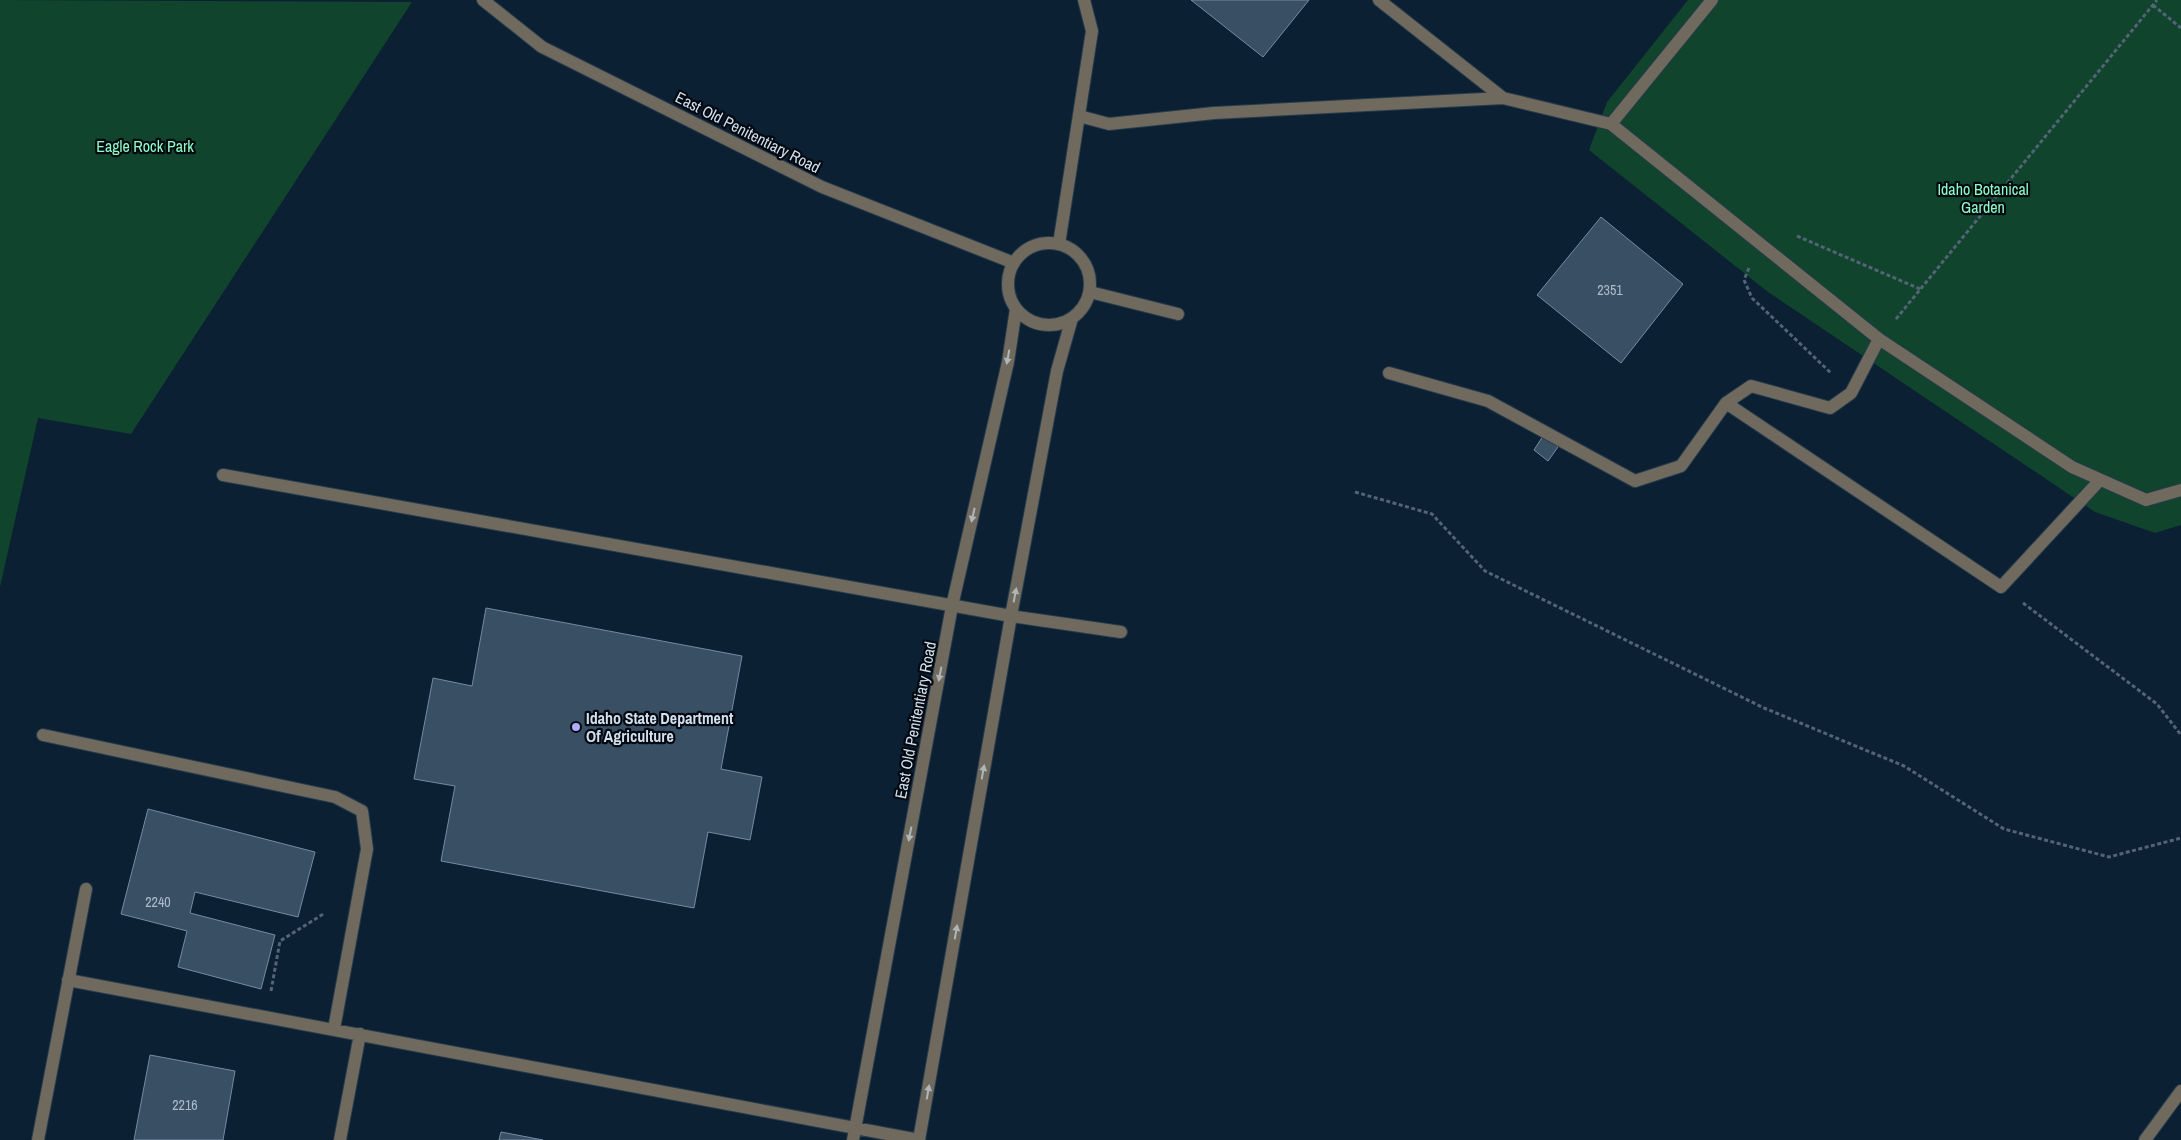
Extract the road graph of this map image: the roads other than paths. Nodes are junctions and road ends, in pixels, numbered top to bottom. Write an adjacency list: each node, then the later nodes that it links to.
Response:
1 (483, 0): 9 (street, East Old Penitentiary Road)
2 (1084, 0): 6 (street)
3 (1379, 0): 5 (street)
4 (1712, 0): 7 (street)
5 (1503, 98): 6 (street); 7 (street)
6 (1079, 116): 8 (street)
7 (1611, 124): 14 (street)
8 (1059, 244): 9 (street); 10 (street)
9 (1014, 263): 11 (street)
10 (1090, 292): 12 (street); 13 (street)
11 (1016, 309): 13 (street); 20 (street, East Old Penitentiary Road, one-way to 20)
12 (1178, 314)
13 (1072, 318): 21 (street, one-way to 13)
14 (1879, 339): 16 (street); 18 (street)
15 (1389, 373): 16 (street)
16 (1726, 403): 18 (street)
17 (222, 475): 20 (street)
18 (2100, 480): 19 (street)
19 (2181, 490)
20 (952, 606): 21 (street); 29 (street, East Old Penitentiary Road, one-way to 29)
21 (1010, 616): 22 (street); 32 (street, one-way to 21)
22 (1120, 632)
23 (43, 736): 26 (street)
24 (86, 889): 25 (street)
25 (68, 980): 26 (street); 30 (street)
26 (334, 1029): 27 (street)
27 (360, 1034): 29 (street); 31 (street)
28 (2181, 1091): 33 (street)
29 (854, 1134): 32 (street)
30 (38, 1140)
31 (340, 1140)
32 (919, 1140)
33 (2145, 1140)

